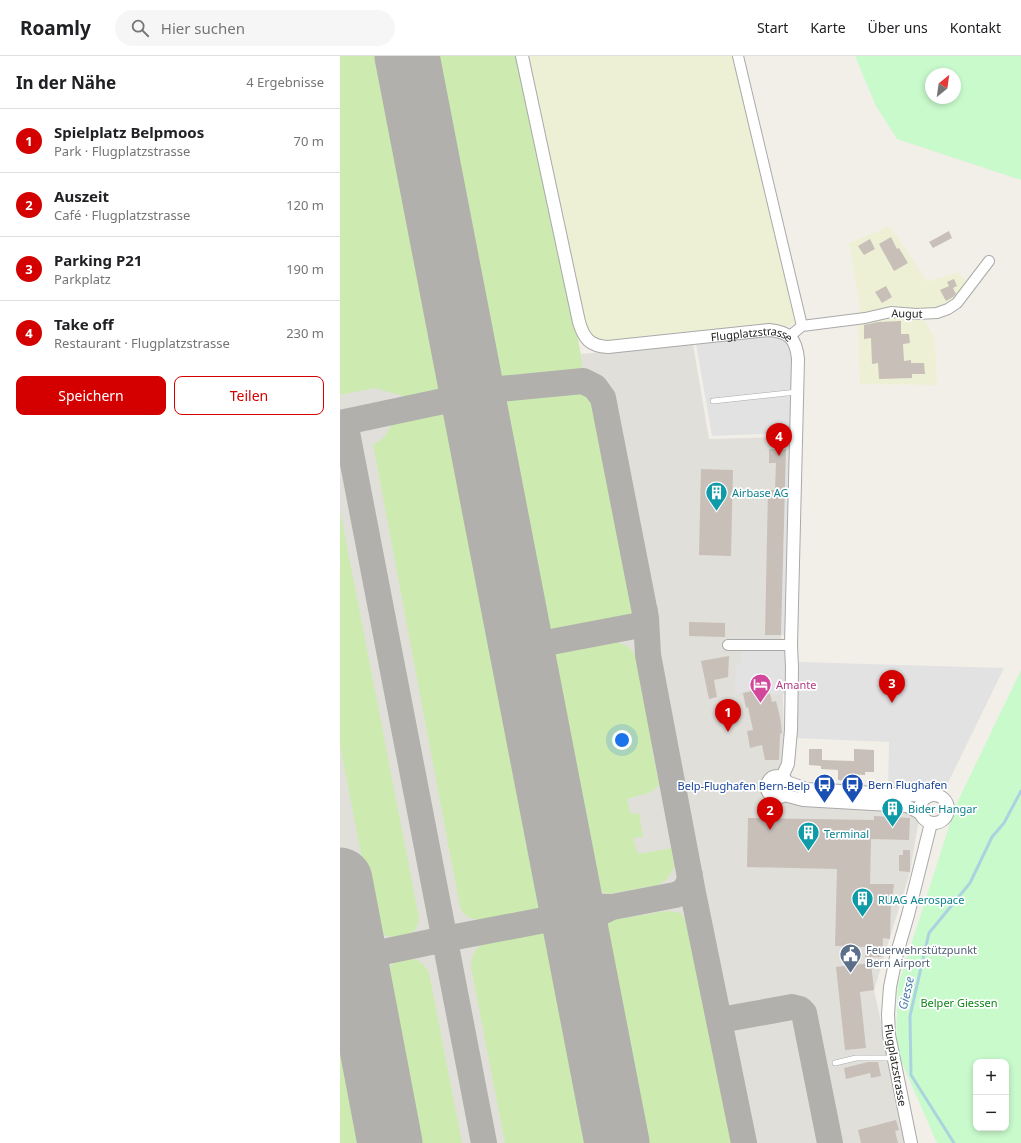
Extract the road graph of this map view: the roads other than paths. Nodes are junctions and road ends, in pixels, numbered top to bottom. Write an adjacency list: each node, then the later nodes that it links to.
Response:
1 (522, 56): 5 (street, Flugplatzstrasse)
2 (738, 56): 4 (street)
3 (989, 261): 4 (street, Augut)
4 (802, 326): 5 (street)
5 (790, 336): 6 (street, Flugplatzstrasse)
6 (797, 392): 7 (lane); 9 (street, Flugplatzstrasse)
7 (713, 401)
8 (728, 645): 9 (street)
9 (791, 645): 10 (street, Flugplatzstrasse)
10 (785, 780): 11 (street); 11 (street); 12 (street)
11 (784, 795): 13 (street)
12 (929, 796): 13 (street); 14 (street)
13 (920, 813): 14 (street)
14 (931, 823): 15 (street, Flugplatzstrasse)
15 (894, 1058): 16 (lane); 17 (street, Flugplatzstrasse)
16 (835, 1063)
17 (911, 1143)

